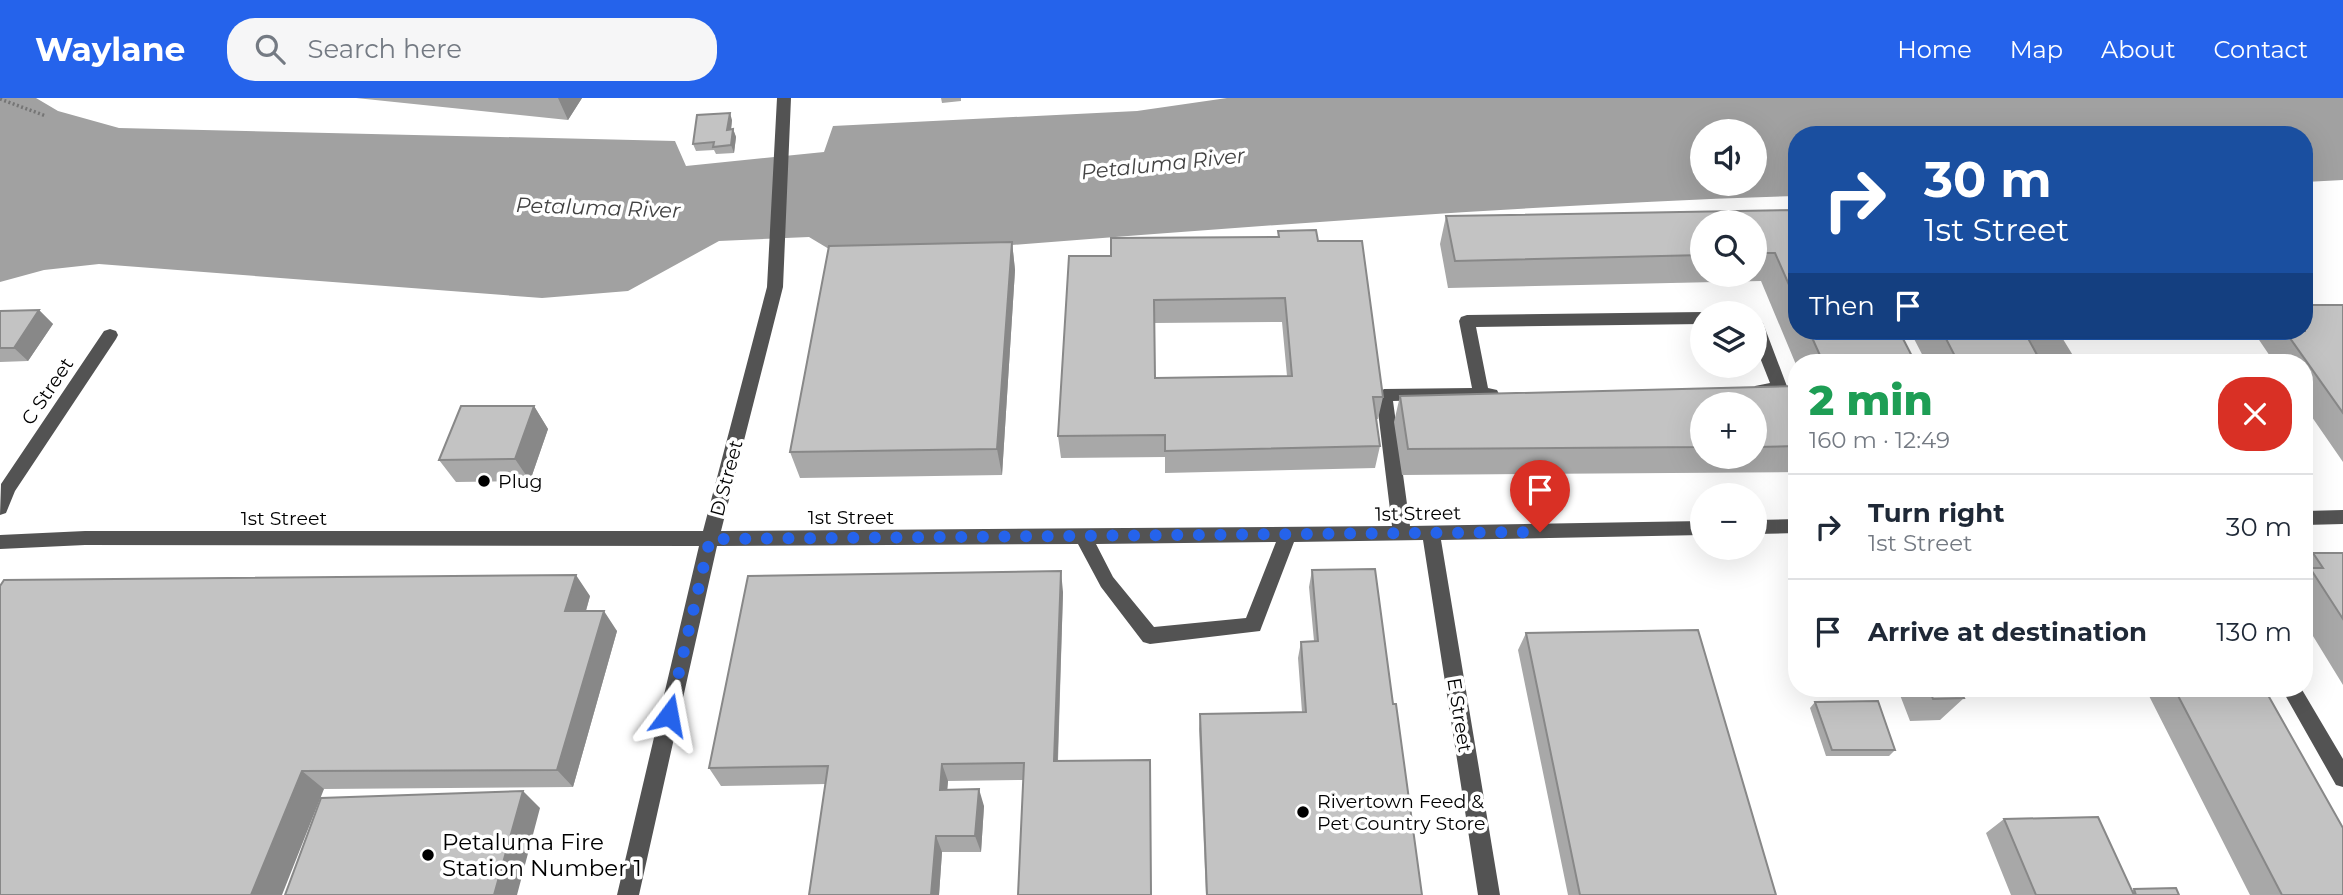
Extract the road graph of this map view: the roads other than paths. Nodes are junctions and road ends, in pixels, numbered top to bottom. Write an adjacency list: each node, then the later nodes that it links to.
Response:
1 (785, 98): 18 (street, D Street)
2 (1690, 318): 7 (street)
3 (110, 335): 8 (street, C Street)
4 (1767, 355): 5 (street)
5 (1740, 390)
6 (1508, 393): 7 (street)
7 (1481, 394): 15 (street)
8 (0, 508)
9 (2343, 517): 10 (street)
10 (2313, 518)
11 (1788, 526): 12 (street)
12 (1767, 527)
13 (1690, 528): 14 (street, 1st Street)
14 (1431, 534): 15 (street, 1st Street); 23 (street, E Street)
15 (1402, 535): 16 (street, 1st Street)
16 (1289, 536): 17 (street, 1st Street); 17 (street)
17 (1083, 537): 18 (street, 1st Street)
18 (710, 539): 19 (street, 1st Street); 22 (street, D Street)
19 (0, 542)
20 (2296, 697): 21 (street)
21 (2343, 778)
22 (628, 895)
23 (1489, 895)

